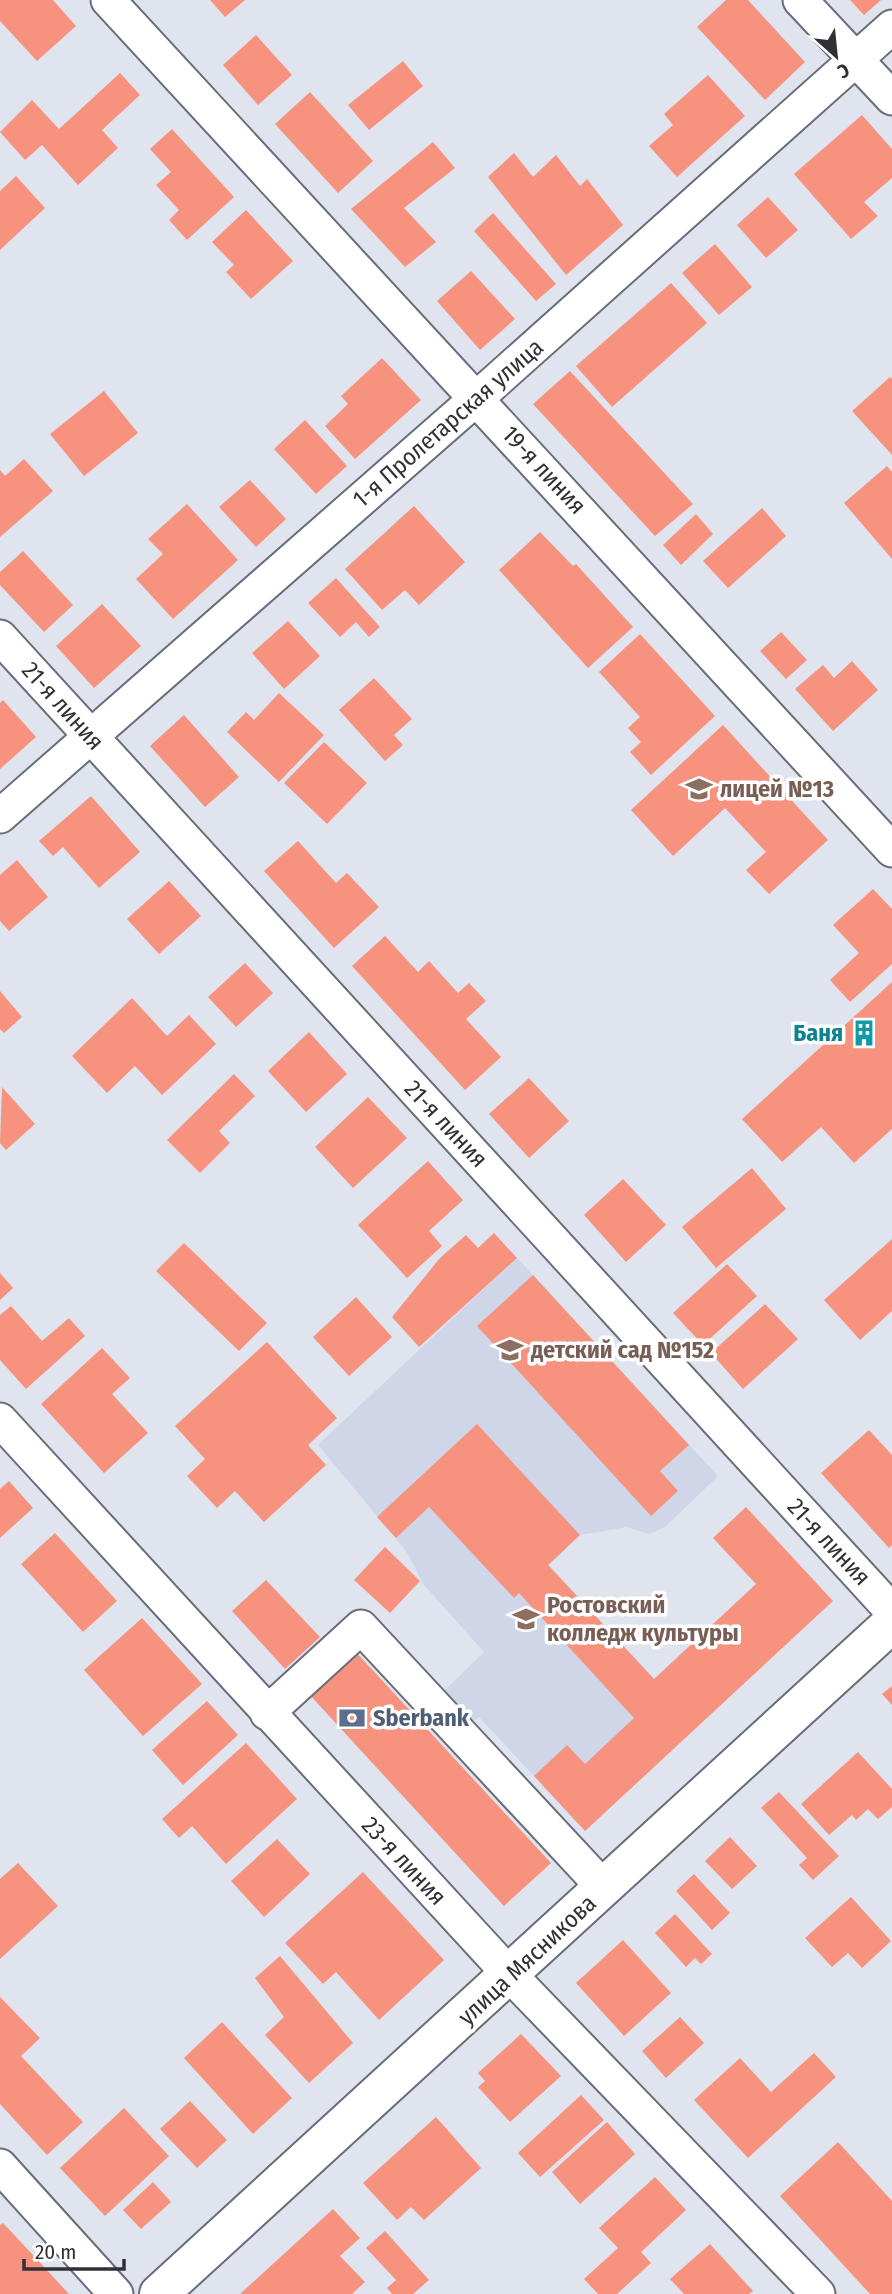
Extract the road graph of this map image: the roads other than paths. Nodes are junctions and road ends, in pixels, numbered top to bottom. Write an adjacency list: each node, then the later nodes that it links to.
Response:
1 (108, 0): 6 (street, 19-я линия)
2 (800, 0): 4 (street)
3 (892, 27): 4 (street, 1-я Пролетарская улица)
4 (856, 58): 5 (street); 6 (street, 1-я Пролетарская улица)
5 (892, 98)
6 (478, 398): 8 (street, 1-я Пролетарская улица); 10 (street, 19-я линия)
7 (0, 637): 8 (street, 21-я линия)
8 (90, 737): 9 (street, 1-я Пролетарская улица); 12 (street, 21-я линия)
9 (0, 816)
10 (892, 850)
11 (0, 1420): 14 (street, 23-я линия)
12 (892, 1611)
13 (892, 1623): 15 (main road, улица Мясникова)
14 (267, 1713): 15 (street); 16 (street, 23-я линия)
15 (604, 1888): 16 (main road, улица Мясникова)
16 (510, 1975): 19 (main road, улица Мясникова); 20 (street, 23-я линия)
17 (0, 2166): 18 (street)
18 (116, 2294)
19 (159, 2294)
20 (818, 2294)

